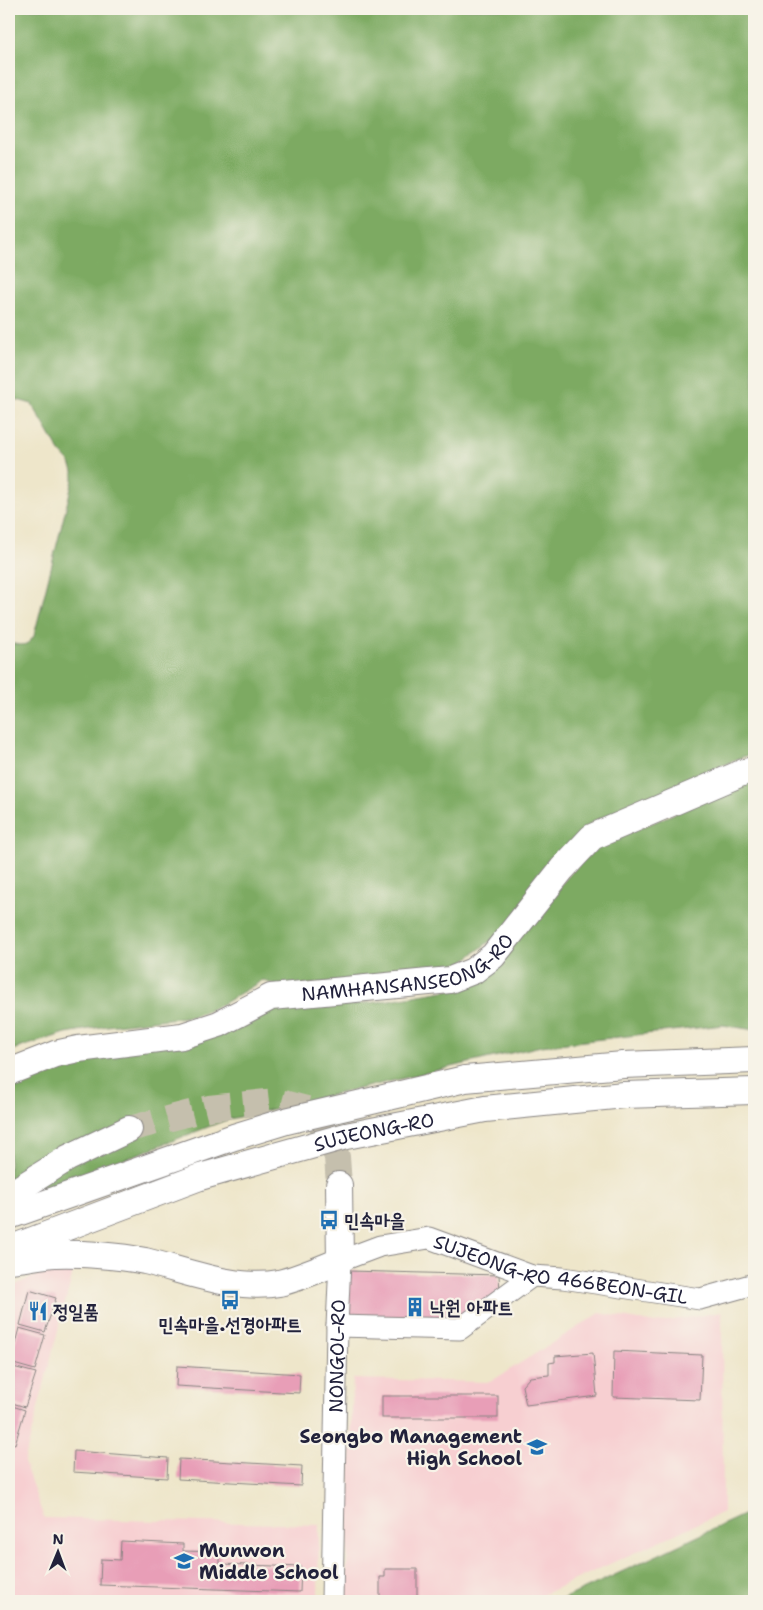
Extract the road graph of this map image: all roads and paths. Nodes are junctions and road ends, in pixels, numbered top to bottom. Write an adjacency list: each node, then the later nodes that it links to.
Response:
1 (754, 770): 3 (main road, NAMHANSANSEONG-RO)
2 (754, 1060): 8 (main road, SUJEONG-RO)
3 (9, 1072)
4 (754, 1091): 9 (main road, SUJEONG-RO)
5 (129, 1129): 7 (main road)
6 (340, 1185): 11 (main road)
7 (9, 1195)
8 (9, 1216)
9 (9, 1249)
10 (9, 1260): 11 (main road)
11 (340, 1261): 12 (street, SUJEONG-RO 466BEON-GIL); 14 (street, NONGOL-RO)
12 (532, 1276): 13 (street, SUJEONG-RO 466BEON-GIL); 14 (street)
13 (754, 1284)
14 (337, 1326): 15 (street, NONGOL-RO)
15 (332, 1601)

